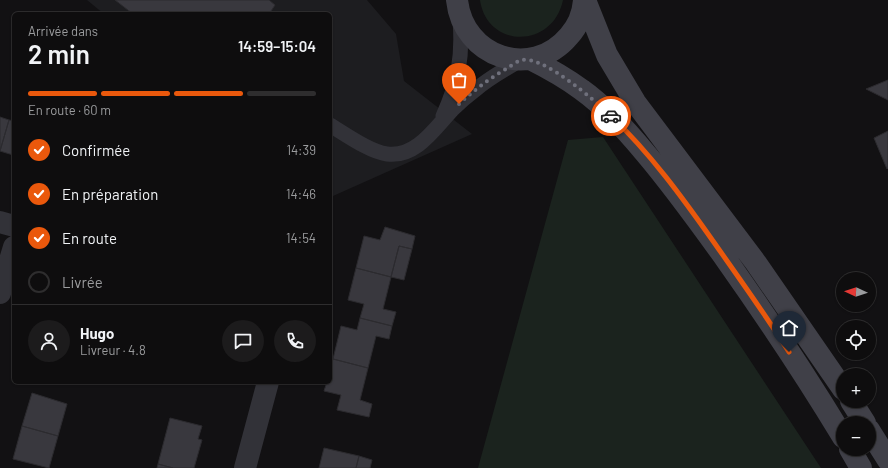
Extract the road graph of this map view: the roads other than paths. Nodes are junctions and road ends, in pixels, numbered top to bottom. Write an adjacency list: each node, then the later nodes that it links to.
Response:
1 (584, 0): 3 (main road); 10 (main road)
2 (458, 9): 3 (main road); 5 (lane)
3 (526, 59): 5 (lane); 12 (main road)
4 (332, 126): 5 (lane)
5 (438, 126)
6 (0, 222): 7 (street)
7 (12, 225)
8 (12, 254): 9 (street)
9 (0, 293)
10 (836, 379)
11 (267, 384): 16 (street)
12 (836, 426)
13 (876, 441): 15 (main road)
14 (854, 456): 17 (main road)
15 (888, 460)
16 (245, 468)
17 (861, 468)

